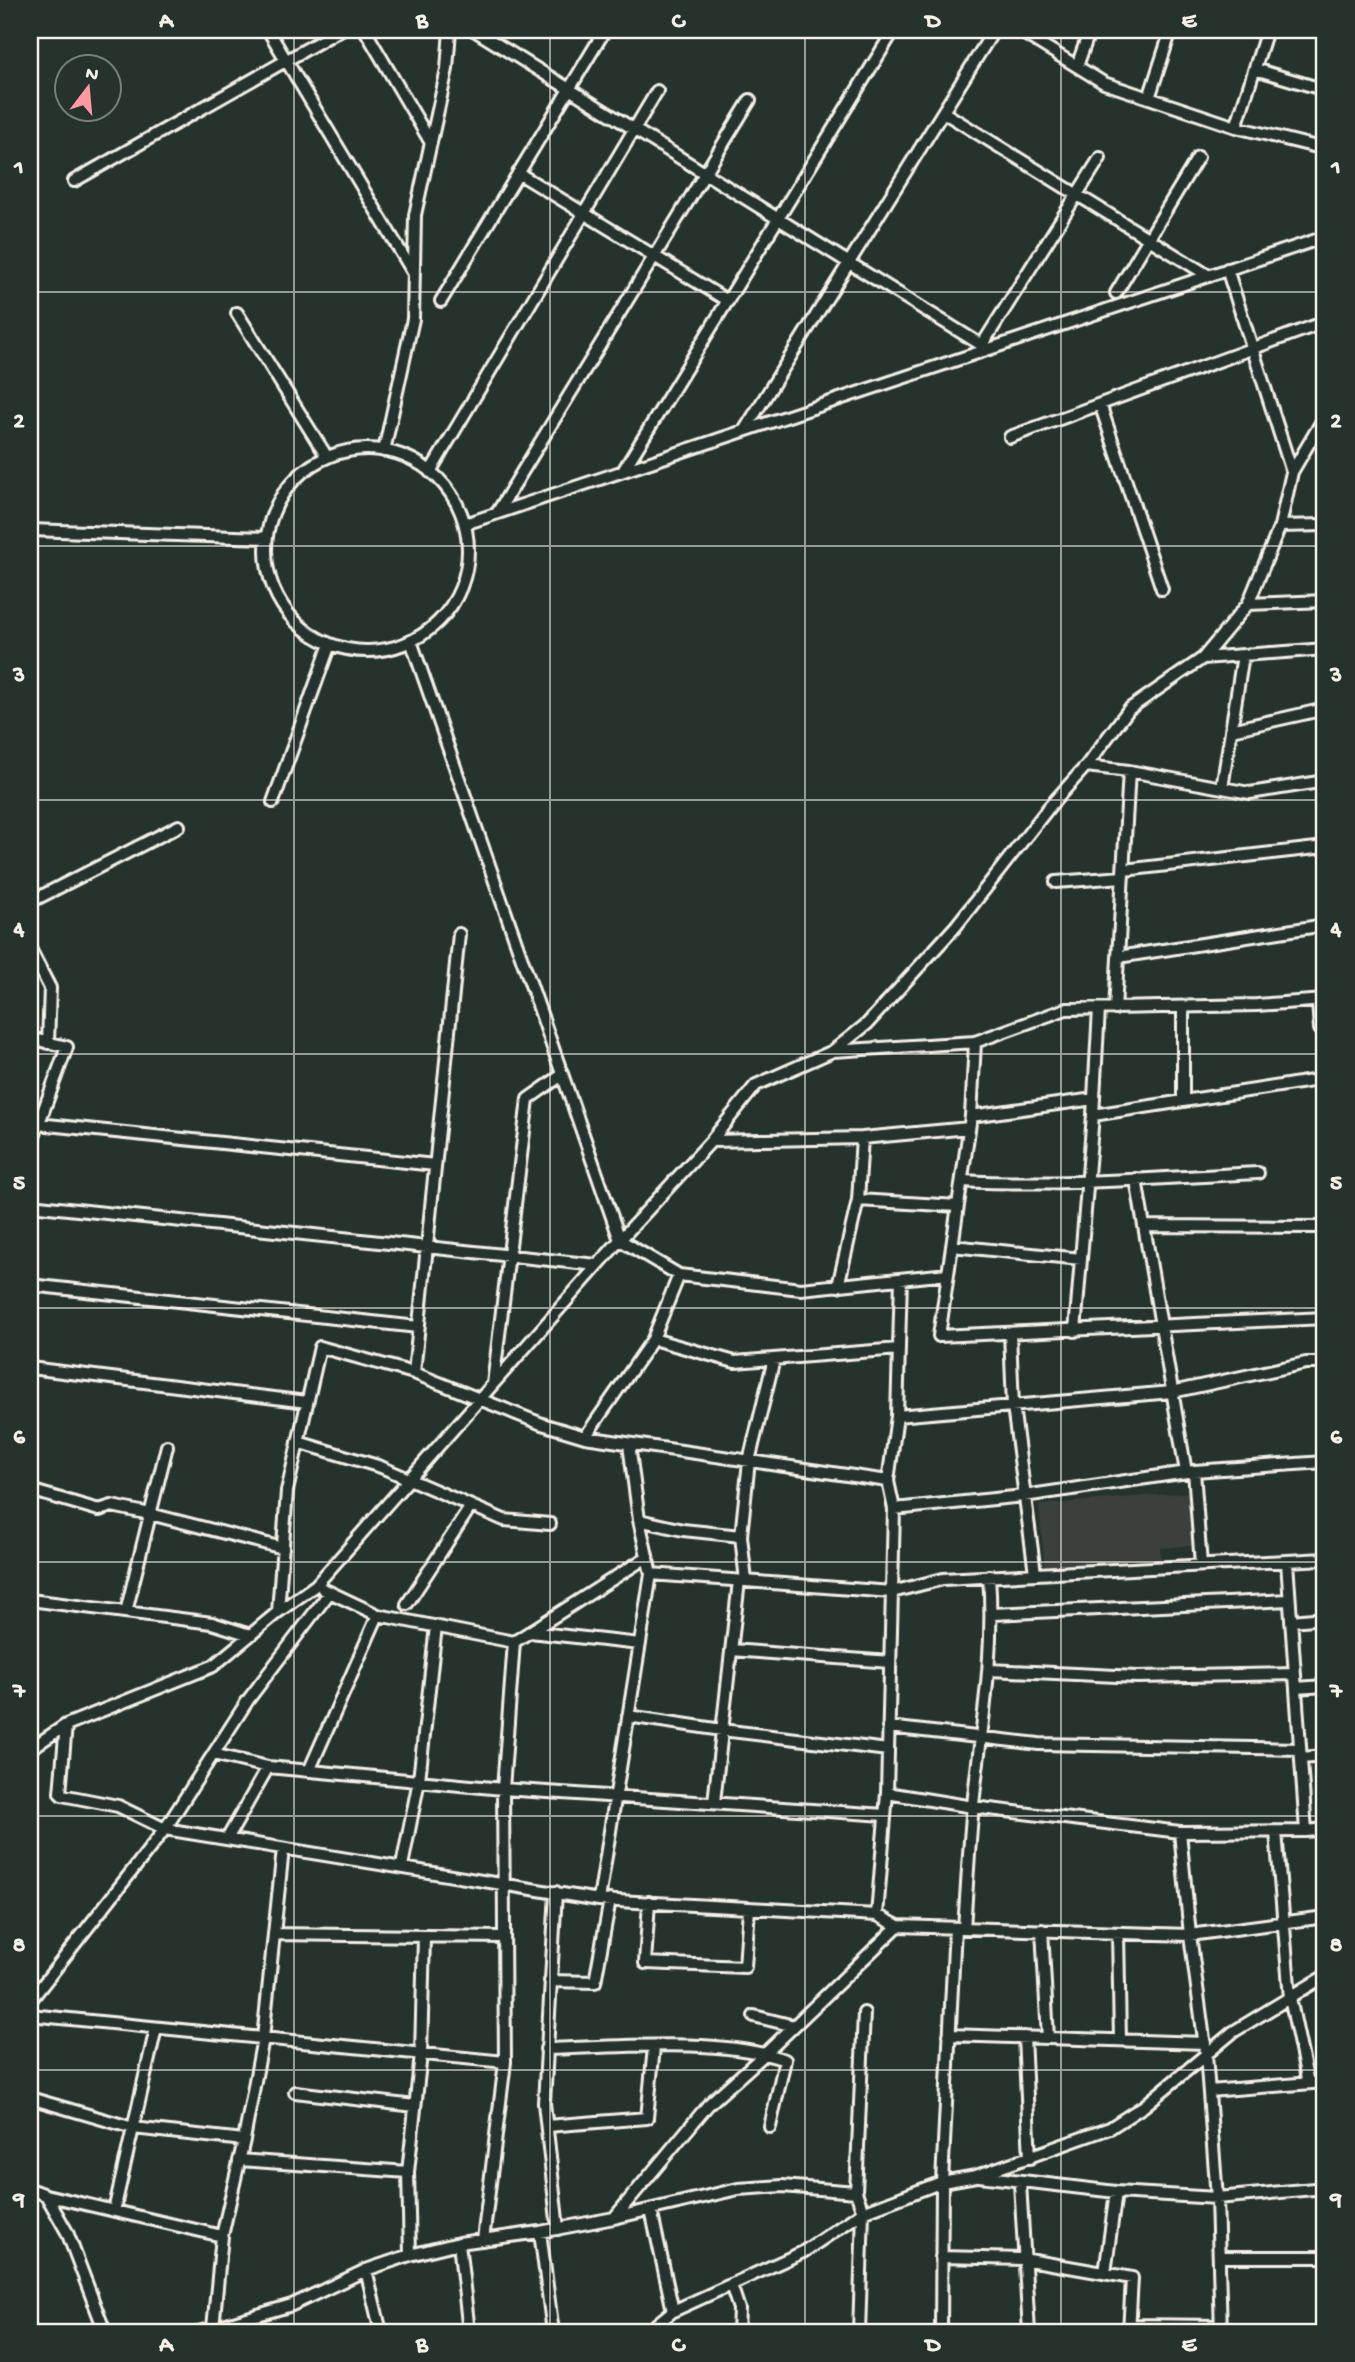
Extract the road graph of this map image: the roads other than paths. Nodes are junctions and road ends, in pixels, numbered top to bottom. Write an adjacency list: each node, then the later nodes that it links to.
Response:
1 (268, 30): 13 (street)
2 (340, 30): 13 (street)
3 (365, 30): 24 (street)
4 (450, 30): 24 (street)
5 (474, 30): 16 (street)
6 (605, 30): 16 (street)
7 (894, 30): 33 (street)
8 (995, 30): 21 (street)
9 (1018, 30): 14 (street)
10 (1090, 30): 14 (street)
11 (1171, 30): 19 (street)
12 (1267, 30): 15 (street)
13 (286, 60): 30 (street); 39 (street)
14 (1077, 66): 19 (street)
15 (1255, 69): 17 (street); 22 (street)
16 (569, 89): 23 (street); 28 (street)
17 (1325, 90)
18 (657, 91): 23 (street)
19 (1149, 98): 22 (street)
20 (750, 100): 29 (street)
21 (943, 113): 31 (street); 37 (street)
22 (1236, 127): 25 (street)
23 (634, 129): 29 (street); 32 (street)
24 (431, 143): 39 (street)
25 (1325, 149)
26 (1100, 158): 31 (street)
27 (1198, 158): 35 (street)
28 (519, 173): 32 (street); 42 (street)
29 (705, 173): 33 (street); 36 (street)
30 (74, 181)
31 (1077, 195): 35 (street); 46 (street)
32 (584, 213): 36 (street); 55 (street)
33 (778, 219): 37 (street); 43 (street)
34 (1325, 237): 38 (street)
35 (1149, 239): 40 (street); 41 (street)
36 (654, 256): 43 (street); 57 (street)
37 (849, 263): 46 (street); 50 (street)
38 (1227, 269): 40 (street); 47 (street)
39 (414, 274): 52 (street)
40 (1209, 276): 46 (street)
41 (1116, 293)
42 (441, 301)
43 (728, 301): 54 (street)
44 (237, 313): 53 (street)
45 (1325, 322): 47 (street)
46 (985, 347): 50 (street)
47 (1252, 348): 48 (street); 56 (street)
48 (1100, 404): 51 (street); 63 (street)
49 (1325, 416): 56 (street)
50 (744, 431): 54 (street)
51 (1010, 437)
52 (384, 451): 53 (street); 55 (street)
53 (327, 457): 62 (street)
54 (623, 471): 57 (street)
55 (430, 472): 58 (street)
56 (1292, 472): 60 (street)
57 (496, 513): 58 (street)
58 (465, 524): 66 (street)
59 (1325, 525): 60 (street)
60 (1280, 526): 65 (street)
61 (30, 530): 62 (street)
62 (266, 538): 67 (street)
63 (1162, 589)
64 (1325, 601): 65 (street)
65 (1248, 604): 70 (street)
66 (411, 641): 67 (street); 96 (street)
67 (330, 644): 77 (street)
68 (1325, 649): 69 (street)
69 (1243, 655): 70 (street); 72 (street)
70 (1203, 658): 73 (street)
71 (1325, 709): 72 (street)
72 (1231, 730): 76 (street)
73 (1087, 766): 74 (street); 95 (street)
74 (1129, 771): 76 (street); 80 (street)
75 (1325, 781): 76 (street)
76 (1222, 788)
77 (273, 802)
78 (179, 826): 82 (street)
79 (1325, 847): 80 (street)
80 (1123, 873): 81 (street); 86 (street)
81 (1056, 882)
82 (30, 902)
83 (1325, 925): 86 (street)
84 (459, 934): 106 (street)
85 (30, 949): 94 (street)
86 (1118, 957): 90 (street)
87 (1322, 1001): 88 (street); 91 (street)
88 (1183, 1007): 90 (street); 99 (street)
89 (1099, 1009): 90 (street); 93 (street); 98 (street)
90 (1115, 1009)
91 (1320, 1029)
92 (30, 1038): 94 (street)
93 (975, 1042): 95 (street); 101 (street)
94 (48, 1043): 102 (street)
95 (834, 1051): 105 (street)
96 (562, 1075): 116 (street); 119 (street)
97 (1325, 1079): 99 (street)
98 (1094, 1099): 100 (street); 101 (street)
99 (1183, 1101): 100 (street)
100 (1093, 1115): 110 (street)
101 (970, 1122): 103 (street); 109 (street)
102 (38, 1124): 104 (street); 106 (street)
103 (862, 1138): 105 (street); 111 (street)
104 (31, 1141)
105 (711, 1141): 116 (street)
106 (435, 1165): 118 (street)
107 (1258, 1173): 108 (street)
108 (1136, 1179): 110 (street); 114 (street)
109 (962, 1181): 110 (street); 113 (street)
110 (1087, 1181): 120 (street)
111 (858, 1200): 113 (street); 126 (street)
112 (30, 1205): 118 (street)
113 (958, 1206): 117 (street)
114 (1144, 1226): 115 (street); 129 (street)
115 (1325, 1227)
116 (620, 1240): 121 (street); 123 (street)
117 (953, 1245): 120 (street); 122 (street)
118 (427, 1247): 119 (street); 128 (street)
119 (509, 1256): 121 (street); 138 (street)
120 (1081, 1259): 130 (street)
121 (597, 1265): 138 (street)
122 (948, 1274): 124 (street); 131 (street)
123 (680, 1275): 126 (street); 132 (street)
124 (901, 1279): 126 (street); 133 (street)
125 (30, 1285): 128 (street)
126 (838, 1286)
127 (1325, 1318): 129 (street)
128 (418, 1326): 137 (street)
129 (1161, 1327): 130 (street); 139 (street)
130 (1075, 1331): 131 (street)
131 (1010, 1334): 142 (street)
132 (653, 1339): 134 (street); 144 (street)
133 (899, 1349): 134 (street); 143 (street)
134 (775, 1359): 149 (street)
135 (1325, 1363): 139 (street)
136 (30, 1368): 141 (street)
137 (414, 1373): 140 (street); 141 (street)
138 (493, 1384): 140 (street)
139 (1172, 1392): 142 (street); 151 (street)
140 (480, 1399): 144 (street); 152 (street)
141 (307, 1402): 145 (street)
142 (1013, 1406): 143 (street); 155 (street)
143 (897, 1416): 153 (street)
144 (585, 1437): 146 (street)
145 (298, 1442): 152 (street); 162 (street)
146 (629, 1444): 149 (street); 159 (street)
147 (167, 1446): 158 (street)
148 (1325, 1453): 150 (street)
149 (749, 1461): 153 (street); 161 (street)
150 (1325, 1462): 151 (street)
151 (1190, 1472): 155 (street); 166 (street)
152 (410, 1479): 156 (street); 171 (street)
153 (888, 1481): 157 (street)
154 (30, 1490): 158 (street)
155 (1024, 1496): 157 (street); 167 (street)
156 (471, 1506): 160 (street); 176 (street)
157 (894, 1508): 173 (street)
158 (150, 1514): 162 (street); 177 (street)
159 (639, 1520): 161 (street); 163 (street)
160 (550, 1524)
161 (741, 1536): 170 (street)
162 (283, 1548): 178 (street)
163 (647, 1557): 168 (street); 184 (street)
164 (1325, 1559): 165 (street)
165 (1287, 1562): 166 (street); 175 (street)
166 (1201, 1565): 167 (street)
167 (1035, 1573): 169 (street)
168 (651, 1574): 170 (street); 187 (street)
169 (989, 1576): 173 (street); 179 (street)
170 (742, 1581): 173 (street); 188 (street)
171 (316, 1585): 172 (street); 178 (street)
172 (330, 1592): 180 (street); 202 (street)
173 (892, 1592): 189 (street)
174 (30, 1600): 177 (street)
175 (1289, 1600): 179 (street); 182 (street)
176 (407, 1604)
177 (126, 1612): 185 (street)
178 (278, 1612): 185 (street)
179 (992, 1614): 190 (street)
180 (378, 1615): 183 (street); 205 (street)
181 (1325, 1618): 182 (street)
182 (1291, 1621): 191 (street)
183 (436, 1626): 186 (street); 206 (street)
184 (530, 1632): 186 (street); 187 (street)
185 (250, 1635): 195 (street)
186 (514, 1642): 207 (street)
187 (640, 1644): 194 (street)
188 (731, 1650): 189 (street); 197 (street)
189 (890, 1662): 196 (street)
190 (990, 1670): 191 (street); 198 (street)
191 (1295, 1674): 193 (street)
192 (1325, 1686): 193 (street)
193 (1296, 1688): 201 (street)
194 (628, 1716): 197 (street); 209 (street)
195 (66, 1725): 199 (street); 213 (street)
196 (888, 1727): 198 (street); 200 (street)
197 (722, 1730): 200 (street); 210 (street)
198 (982, 1738): 201 (street); 211 (street)
199 (30, 1749)
200 (888, 1750): 208 (street)
201 (1301, 1753): 203 (street); 215 (street)
202 (213, 1754): 204 (street); 213 (street)
203 (1325, 1756)
204 (268, 1767): 205 (street); 218 (street)
205 (309, 1770): 206 (street)
206 (419, 1780): 207 (street); 220 (street)
207 (503, 1788): 209 (street); 221 (street)
208 (887, 1793): 211 (street); 212 (street)
209 (615, 1794): 210 (street); 223 (street)
210 (714, 1802): 212 (street)
211 (973, 1807): 216 (street); 230 (street)
212 (885, 1815): 226 (street)
213 (165, 1829): 218 (street); 240 (street)
214 (1325, 1829): 215 (street)
215 (1306, 1831): 217 (street)
216 (1180, 1832): 217 (street); 234 (street)
217 (1276, 1832): 228 (street)
218 (227, 1839): 219 (street)
219 (283, 1849): 220 (street); 233 (street)
220 (402, 1866): 221 (street)
221 (503, 1883): 222 (street); 236 (street)
222 (556, 1892): 223 (street); 238 (street)
223 (604, 1900): 224 (street); 238 (street)
224 (649, 1902): 225 (street); 225 (street)
225 (749, 1908): 226 (street)
226 (877, 1915): 229 (street)
227 (1325, 1917): 228 (street)
228 (1285, 1924): 234 (street); 239 (street)
229 (898, 1926): 230 (street); 244 (street)
230 (959, 1928): 231 (street); 246 (street)
231 (1042, 1930): 232 (street); 249 (street)
232 (1118, 1933): 234 (street); 250 (street)
233 (274, 1934): 235 (street); 248 (street)
234 (1190, 1935): 252 (street)
235 (424, 1937): 236 (street); 255 (street)
236 (503, 1937): 256 (street)
237 (1325, 1976): 239 (street)
238 (550, 1981): 253 (street)
239 (1290, 1998): 252 (street); 258 (street)
240 (30, 2001)
241 (864, 2013): 275 (street)
242 (30, 2015): 245 (street)
243 (754, 2016): 244 (street)
244 (794, 2026): 254 (street)
245 (156, 2028): 248 (street); 265 (street)
246 (949, 2035): 247 (street); 271 (street)
247 (1024, 2037): 249 (street); 267 (street)
248 (263, 2038): 255 (street); 266 (street)
249 (1048, 2038): 250 (street)
250 (1120, 2040): 252 (street)
251 (654, 2047): 253 (street); 254 (street); 263 (street)
252 (1205, 2048): 259 (street); 267 (street)
253 (546, 2049): 263 (street)
254 (766, 2053): 264 (street); 282 (street)
255 (421, 2054): 256 (street); 262 (street)
256 (505, 2062): 286 (street)
257 (1325, 2082): 258 (street)
258 (1308, 2083): 259 (street)
259 (1209, 2091): 278 (street)
260 (295, 2092): 262 (street)
261 (30, 2098): 265 (street)
262 (415, 2106): 269 (street)
263 (547, 2126): 283 (street)
264 (770, 2127)
265 (133, 2128): 266 (street); 280 (street)
266 (244, 2140): 268 (street)
267 (1030, 2158): 270 (street)
268 (239, 2160): 269 (street); 285 (street)
269 (408, 2172): 288 (street)
270 (976, 2176): 271 (street); 272 (street)
271 (942, 2182): 281 (street); 289 (street)
272 (1020, 2183): 276 (street); 292 (street)
273 (1325, 2188): 278 (street)
274 (30, 2189): 277 (street)
275 (856, 2192): 279 (street); 281 (street)
276 (1116, 2192): 278 (street); 294 (street)
277 (46, 2195): 280 (street); 300 (street)
278 (1217, 2199): 290 (street)
279 (651, 2210): 282 (street); 296 (street)
280 (114, 2211): 285 (street)
281 (863, 2212): 295 (street); 307 (street)
282 (614, 2218): 283 (street)
283 (558, 2229): 284 (street)
284 (540, 2232): 286 (street); 304 (street)
285 (222, 2236): 297 (street)
286 (483, 2240): 287 (street)
287 (459, 2243): 288 (street); 303 (street)
288 (410, 2255): 293 (street)
289 (942, 2257): 292 (street); 308 (street)
290 (1219, 2257): 291 (street); 299 (street)
291 (1325, 2257)
292 (1023, 2259): 294 (street); 309 (street)
293 (366, 2270): 297 (street); 302 (street)
294 (1105, 2273): 298 (street)
295 (731, 2285): 296 (street); 306 (street)
296 (673, 2311): 305 (street)
297 (213, 2328): 301 (street)
298 (1129, 2329): 299 (street)
299 (1221, 2329)
300 (105, 2332)
301 (199, 2332)
302 (381, 2332)
303 (469, 2332)
304 (553, 2332)
305 (647, 2332)
306 (738, 2332)
307 (859, 2332)
308 (941, 2332)
309 (1029, 2332)

